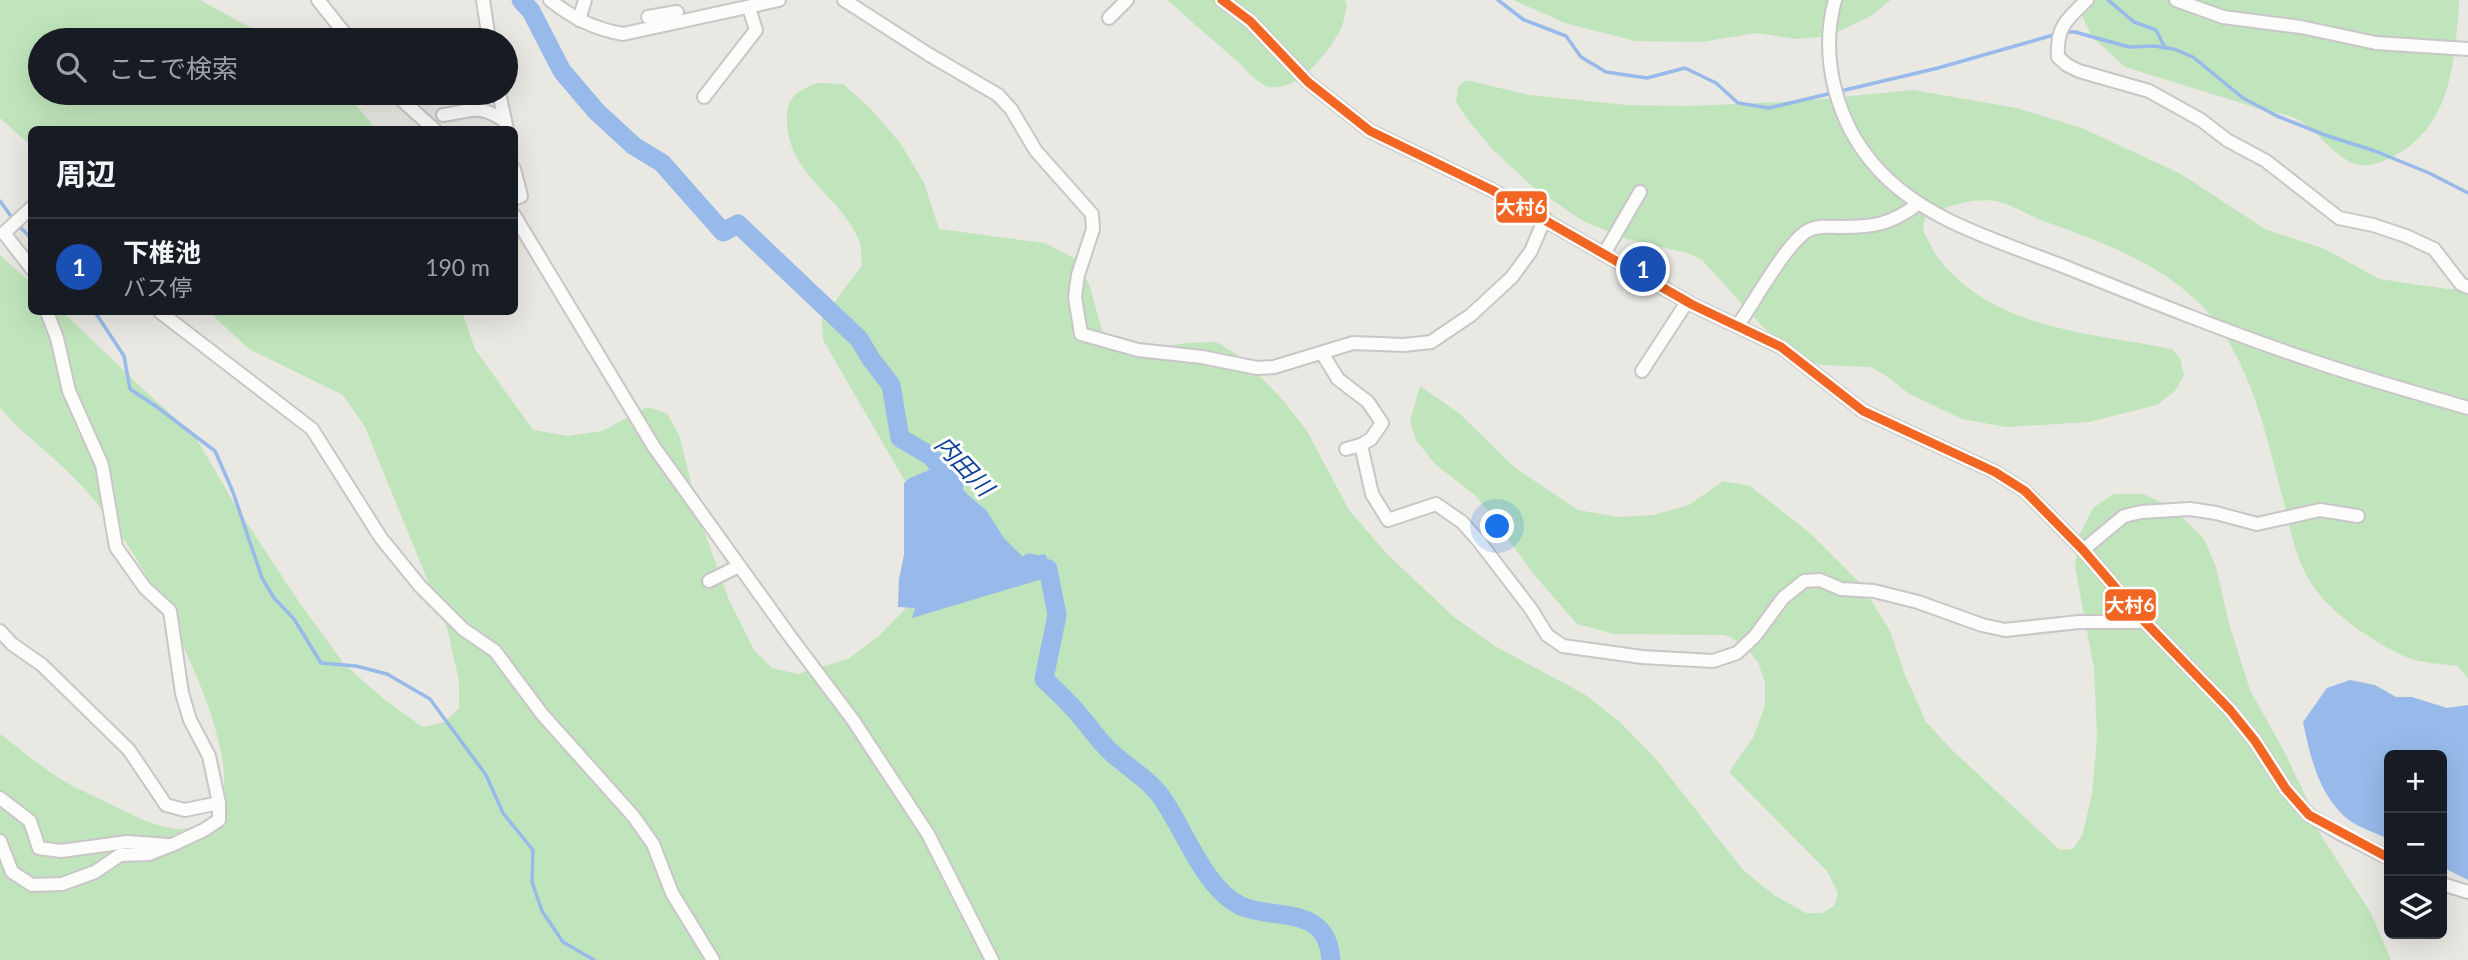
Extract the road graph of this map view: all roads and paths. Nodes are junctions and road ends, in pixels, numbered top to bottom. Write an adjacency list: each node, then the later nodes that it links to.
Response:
1 (318, 0): 17 (street)
2 (482, 0): 18 (street)
3 (550, 0): 16 (street)
4 (585, 0): 16 (street)
5 (779, 0): 12 (street)
6 (844, 0): 38 (street)
7 (1127, 0): 15 (street)
8 (1222, 0): 29 (street)
9 (1835, 0): 27 (street)
10 (2087, 0): 33 (street)
11 (2176, 0): 19 (street)
12 (749, 8): 13 (street); 20 (street)
13 (677, 11): 14 (street); 16 (street)
14 (648, 17)
15 (1108, 18)
16 (579, 20)
17 (340, 28)
18 (487, 28)
19 (2468, 48)
20 (704, 97)
21 (407, 105): 25 (street)
22 (502, 105): 24 (street)
23 (443, 115): 24 (street)
24 (506, 125)
25 (431, 126)
26 (1640, 192): 31 (street)
27 (1918, 204): 37 (street); 40 (street)
28 (28, 210): 32 (street)
29 (1545, 218): 31 (street); 38 (street)
30 (518, 222): 45 (street)
31 (1604, 254): 34 (street)
32 (28, 264)
33 (2468, 286)
34 (1687, 302): 37 (street); 39 (street)
35 (48, 315): 50 (street)
36 (164, 315): 56 (street)
37 (1738, 325): 44 (street)
38 (1322, 353): 41 (street)
39 (1642, 371)
40 (2468, 408)
41 (1361, 445): 42 (street); 47 (street)
42 (1346, 449)
43 (2358, 516): 44 (street)
44 (2083, 550): 47 (street)
45 (739, 566): 46 (street); 57 (street)
46 (709, 581)
47 (2145, 622): 53 (street)
48 (0, 631): 50 (street)
49 (0, 799): 52 (street)
50 (219, 803): 52 (street)
51 (0, 841): 52 (street)
52 (172, 845)
53 (2384, 856)
54 (2447, 886): 55 (street)
55 (2468, 892)
56 (713, 960)
57 (992, 960)

